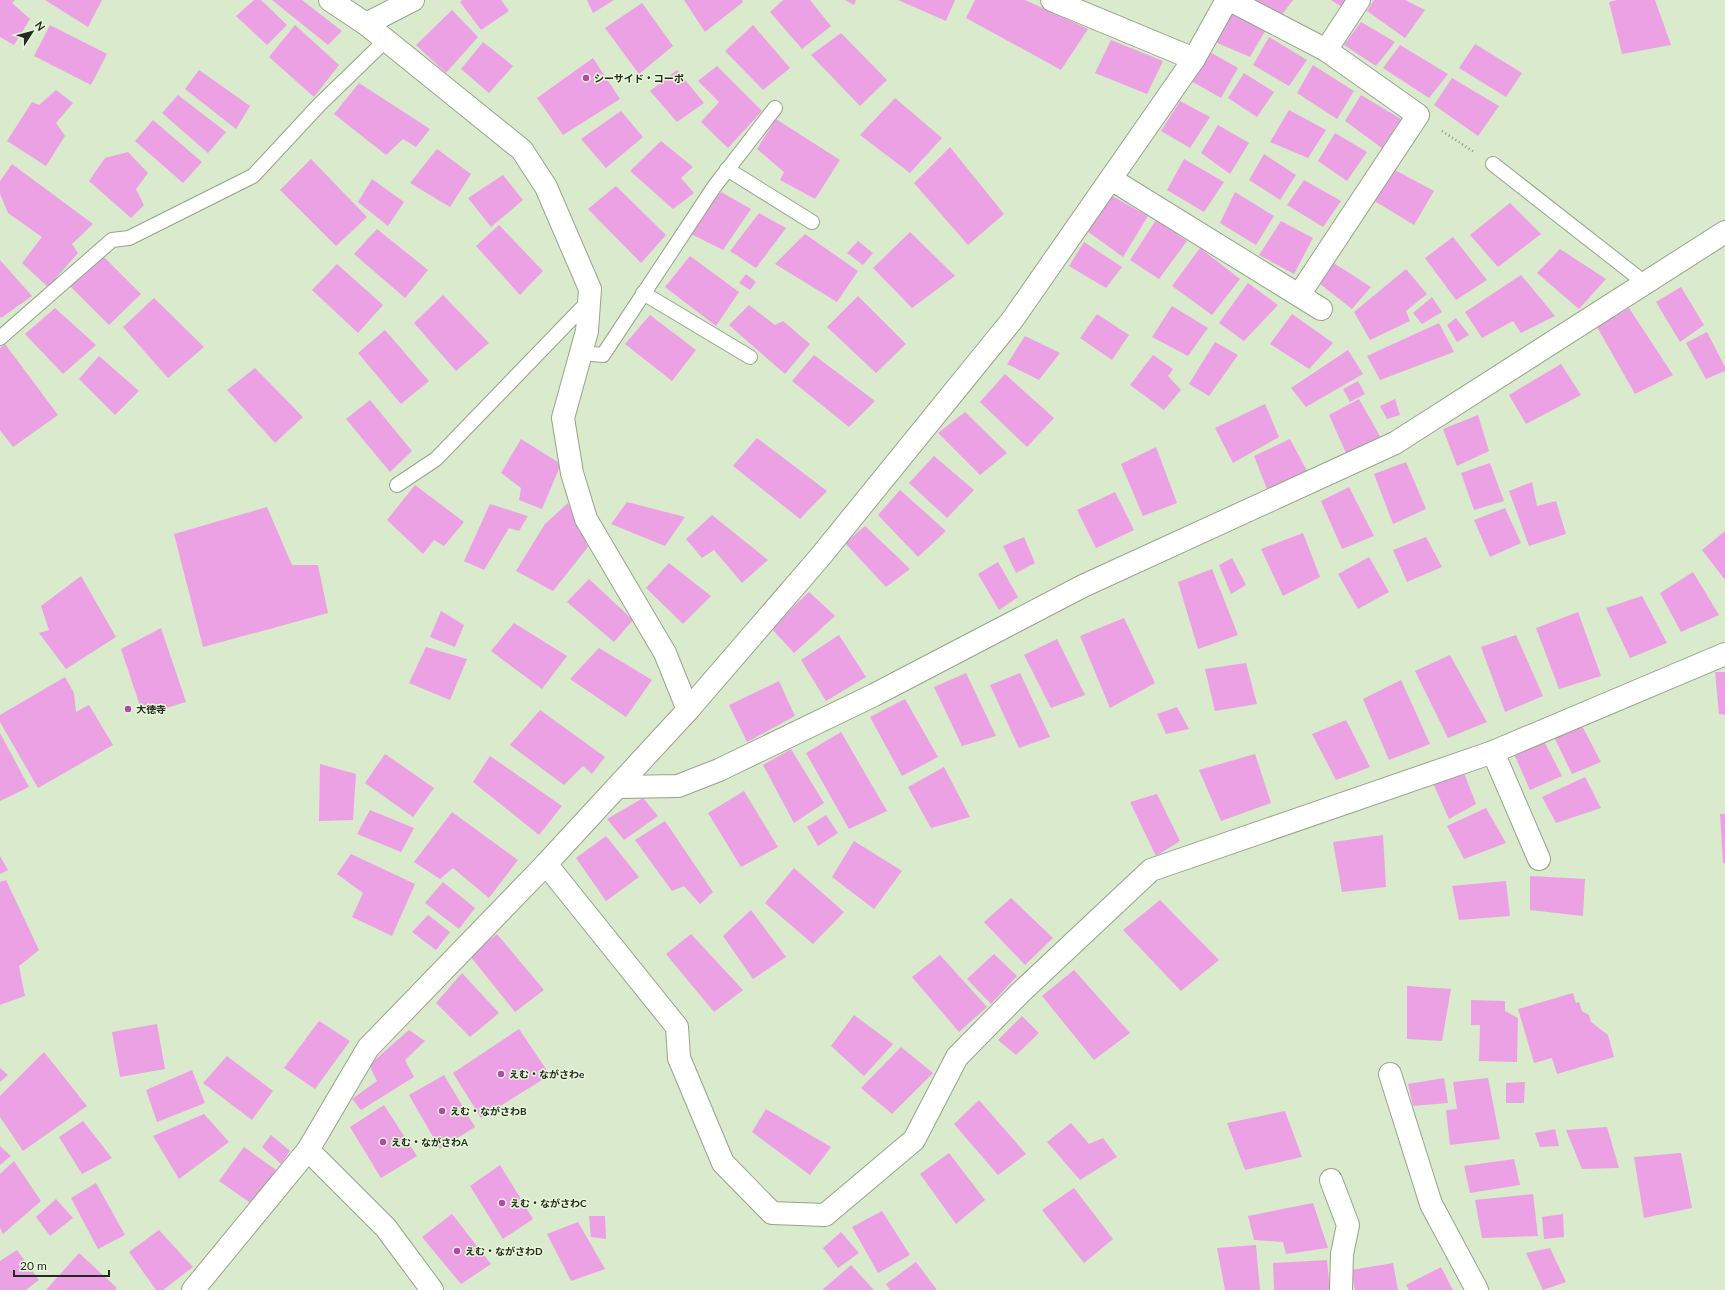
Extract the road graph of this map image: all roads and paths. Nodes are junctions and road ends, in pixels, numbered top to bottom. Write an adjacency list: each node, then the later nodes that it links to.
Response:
1 (330, 0): 6 (street)
2 (413, 0): 6 (street)
3 (1052, 0): 9 (street)
4 (1228, 0): 8 (street); 9 (street)
5 (1359, 0): 8 (street)
6 (366, 24): 7 (street)
7 (386, 40): 20 (street); 22 (lane)
8 (1326, 50): 11 (street)
9 (1194, 59): 14 (street)
10 (775, 108): 13 (lane)
11 (1418, 115): 12 (path); 19 (street)
12 (1493, 164): 17 (lane)
13 (727, 169): 15 (lane); 18 (lane)
14 (1111, 179): 19 (street); 27 (street)
15 (812, 222)
16 (1725, 232): 17 (street)
17 (1645, 283): 29 (street)
18 (644, 293): 23 (lane); 24 (lane)
19 (1299, 295): 21 (street)
20 (588, 304): 23 (street); 25 (lane)
21 (1321, 309)
22 (0, 338)
23 (581, 353): 27 (street)
24 (750, 357)
25 (397, 485)
26 (1725, 654): 28 (street)
27 (688, 710): 29 (street)
28 (1493, 752): 30 (street); 31 (street)
29 (618, 788): 31 (street)
30 (1539, 859)
31 (546, 864): 33 (street)
32 (1390, 1074): 38 (street)
33 (308, 1150): 35 (street); 36 (street)
34 (1331, 1180): 37 (street)
35 (193, 1290)
36 (432, 1290)
37 (1341, 1290)
38 (1477, 1290)

